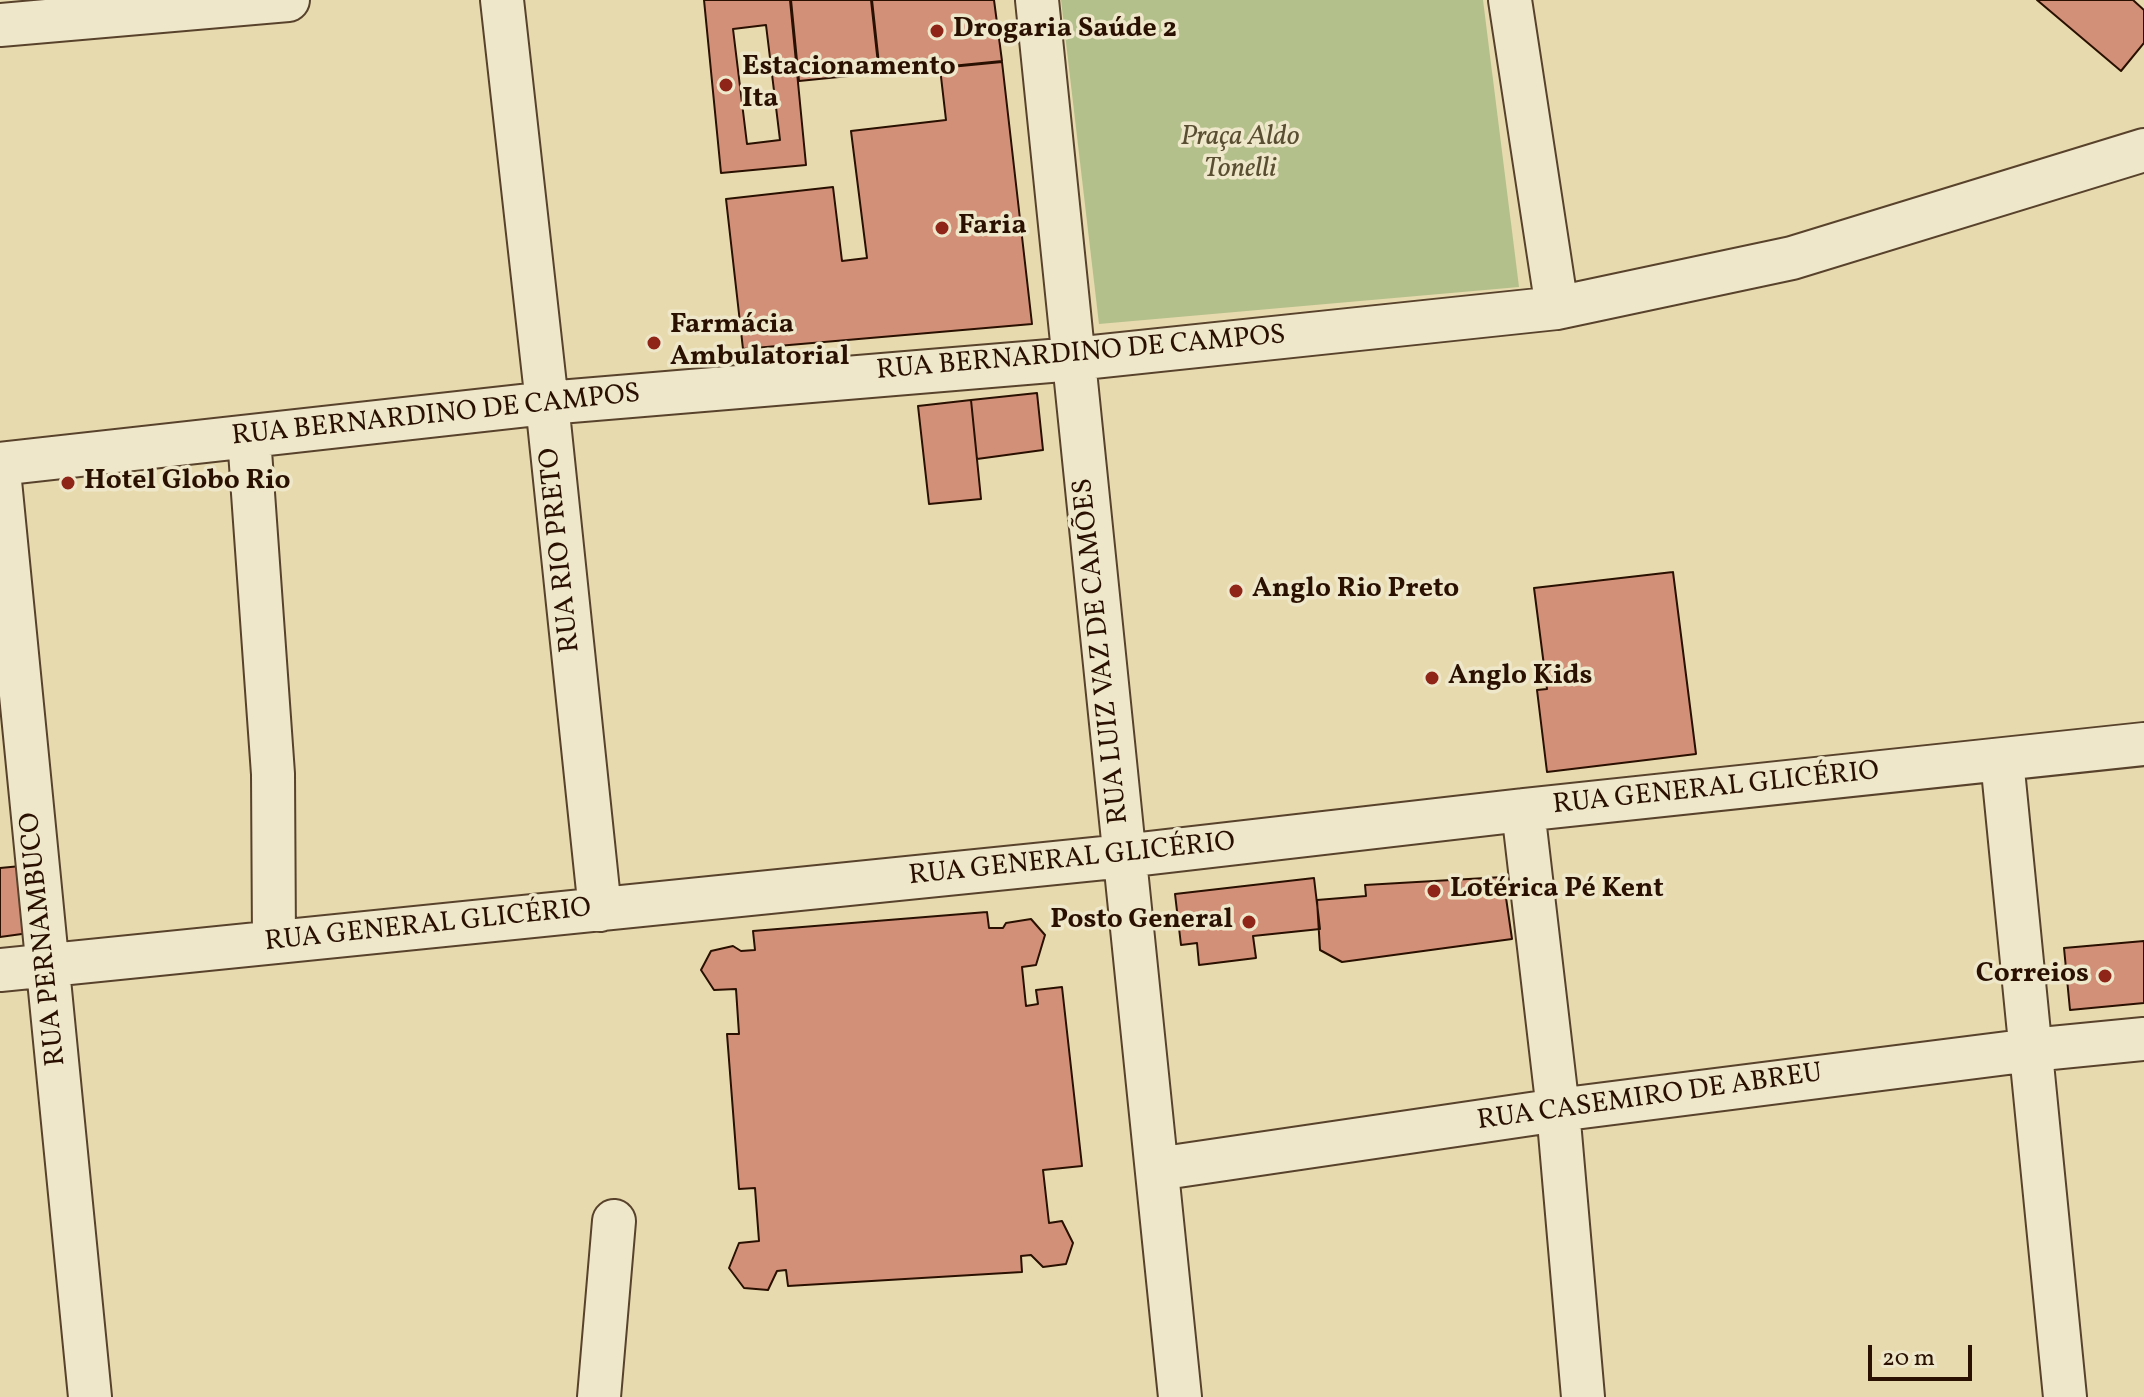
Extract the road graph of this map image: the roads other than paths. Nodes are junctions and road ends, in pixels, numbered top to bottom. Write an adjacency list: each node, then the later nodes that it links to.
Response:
1 (288, 0): 5 (street)
2 (502, 0): 9 (street, RUA RIO PRETO)
3 (1037, 0): 8 (street, RUA LUIZ VAZ DE CAMÕES)
4 (1510, 0): 7 (street)
5 (0, 25)
6 (2144, 150): 7 (street, RUA BERNARDINO DE CAMPOS)
7 (1557, 308): 8 (street, RUA BERNARDINO DE CAMPOS)
8 (1074, 359): 9 (street, RUA BERNARDINO DE CAMPOS); 16 (street, RUA LUIZ VAZ DE CAMÕES)
9 (547, 403): 10 (street, RUA BERNARDINO DE CAMPOS); 17 (street, RUA RIO PRETO)
10 (249, 437): 11 (street, RUA BERNARDINO DE CAMPOS); 18 (street)
11 (0, 464)
12 (0, 481): 19 (street, RUA PERNAMBUCO)
13 (2144, 744): 14 (street, RUA GENERAL GLICÉRIO)
14 (2002, 760): 15 (street, RUA GENERAL GLICÉRIO); 22 (street)
15 (1523, 810): 16 (street, RUA GENERAL GLICÉRIO); 23 (street)
16 (1124, 856): 17 (street, RUA GENERAL GLICÉRIO); 24 (street, RUA LUIZ VAZ DE CAMÕES)
17 (600, 910): 18 (street, RUA GENERAL GLICÉRIO)
18 (274, 942): 19 (street, RUA GENERAL GLICÉRIO)
19 (47, 965): 20 (street, RUA GENERAL GLICÉRIO); 26 (street, RUA PERNAMBUCO)
20 (0, 970)
21 (2144, 1039): 22 (street, RUA CASEMIRO DE ABREU)
22 (2031, 1050): 23 (street, RUA CASEMIRO DE ABREU); 30 (street)
23 (1558, 1110): 24 (street, RUA CASEMIRO DE ABREU); 29 (street)
24 (1157, 1169): 28 (street, RUA LUIZ VAZ DE CAMÕES)
25 (614, 1221): 27 (street)
26 (90, 1397)
27 (599, 1397)
28 (1180, 1397)
29 (1583, 1397)
30 (2065, 1397)

